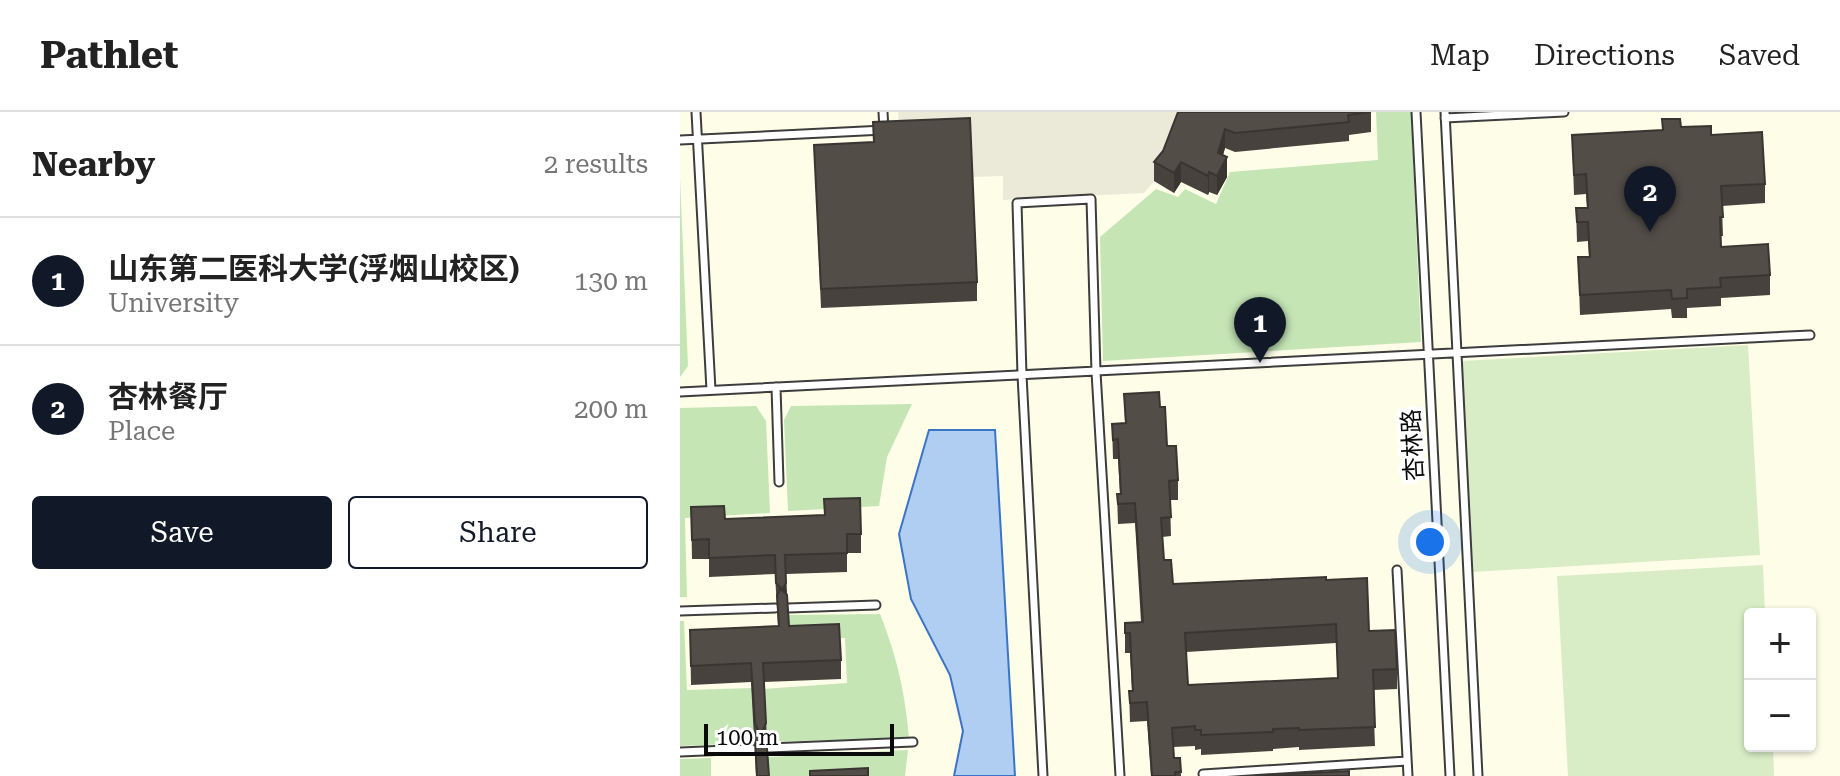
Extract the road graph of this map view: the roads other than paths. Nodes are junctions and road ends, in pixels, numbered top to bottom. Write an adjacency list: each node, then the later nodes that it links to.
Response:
1 (696, 112): 6 (lane)
2 (883, 112): 6 (lane)
3 (1416, 112): 10 (lane, 杏林路)
4 (1564, 112): 5 (lane)
5 (1445, 115): 9 (lane, 杏林路)
6 (697, 139): 7 (lane); 14 (lane)
7 (680, 140)
8 (1810, 335): 9 (lane)
9 (1457, 353): 10 (lane); 32 (lane, 杏林路)
10 (1428, 354): 11 (lane); 31 (lane, 杏林路)
11 (1096, 372): 12 (lane); 12 (lane); 29 (lane)
12 (1022, 375): 13 (lane); 28 (lane)
13 (776, 387): 14 (lane); 16 (lane)
14 (711, 390): 15 (lane)
15 (680, 392)
16 (779, 482)
17 (1397, 570): 26 (lane)
18 (876, 605): 20 (lane)
19 (775, 608): 21 (lane)
20 (788, 608)
21 (680, 611)
22 (913, 742): 23 (lane)
23 (769, 748)
24 (752, 749): 25 (lane)
25 (680, 752)
26 (1407, 761): 27 (lane); 30 (lane)
27 (1203, 774)
28 (1043, 776)
29 (1120, 776)
30 (1408, 776)
31 (1450, 776)
32 (1478, 776)

